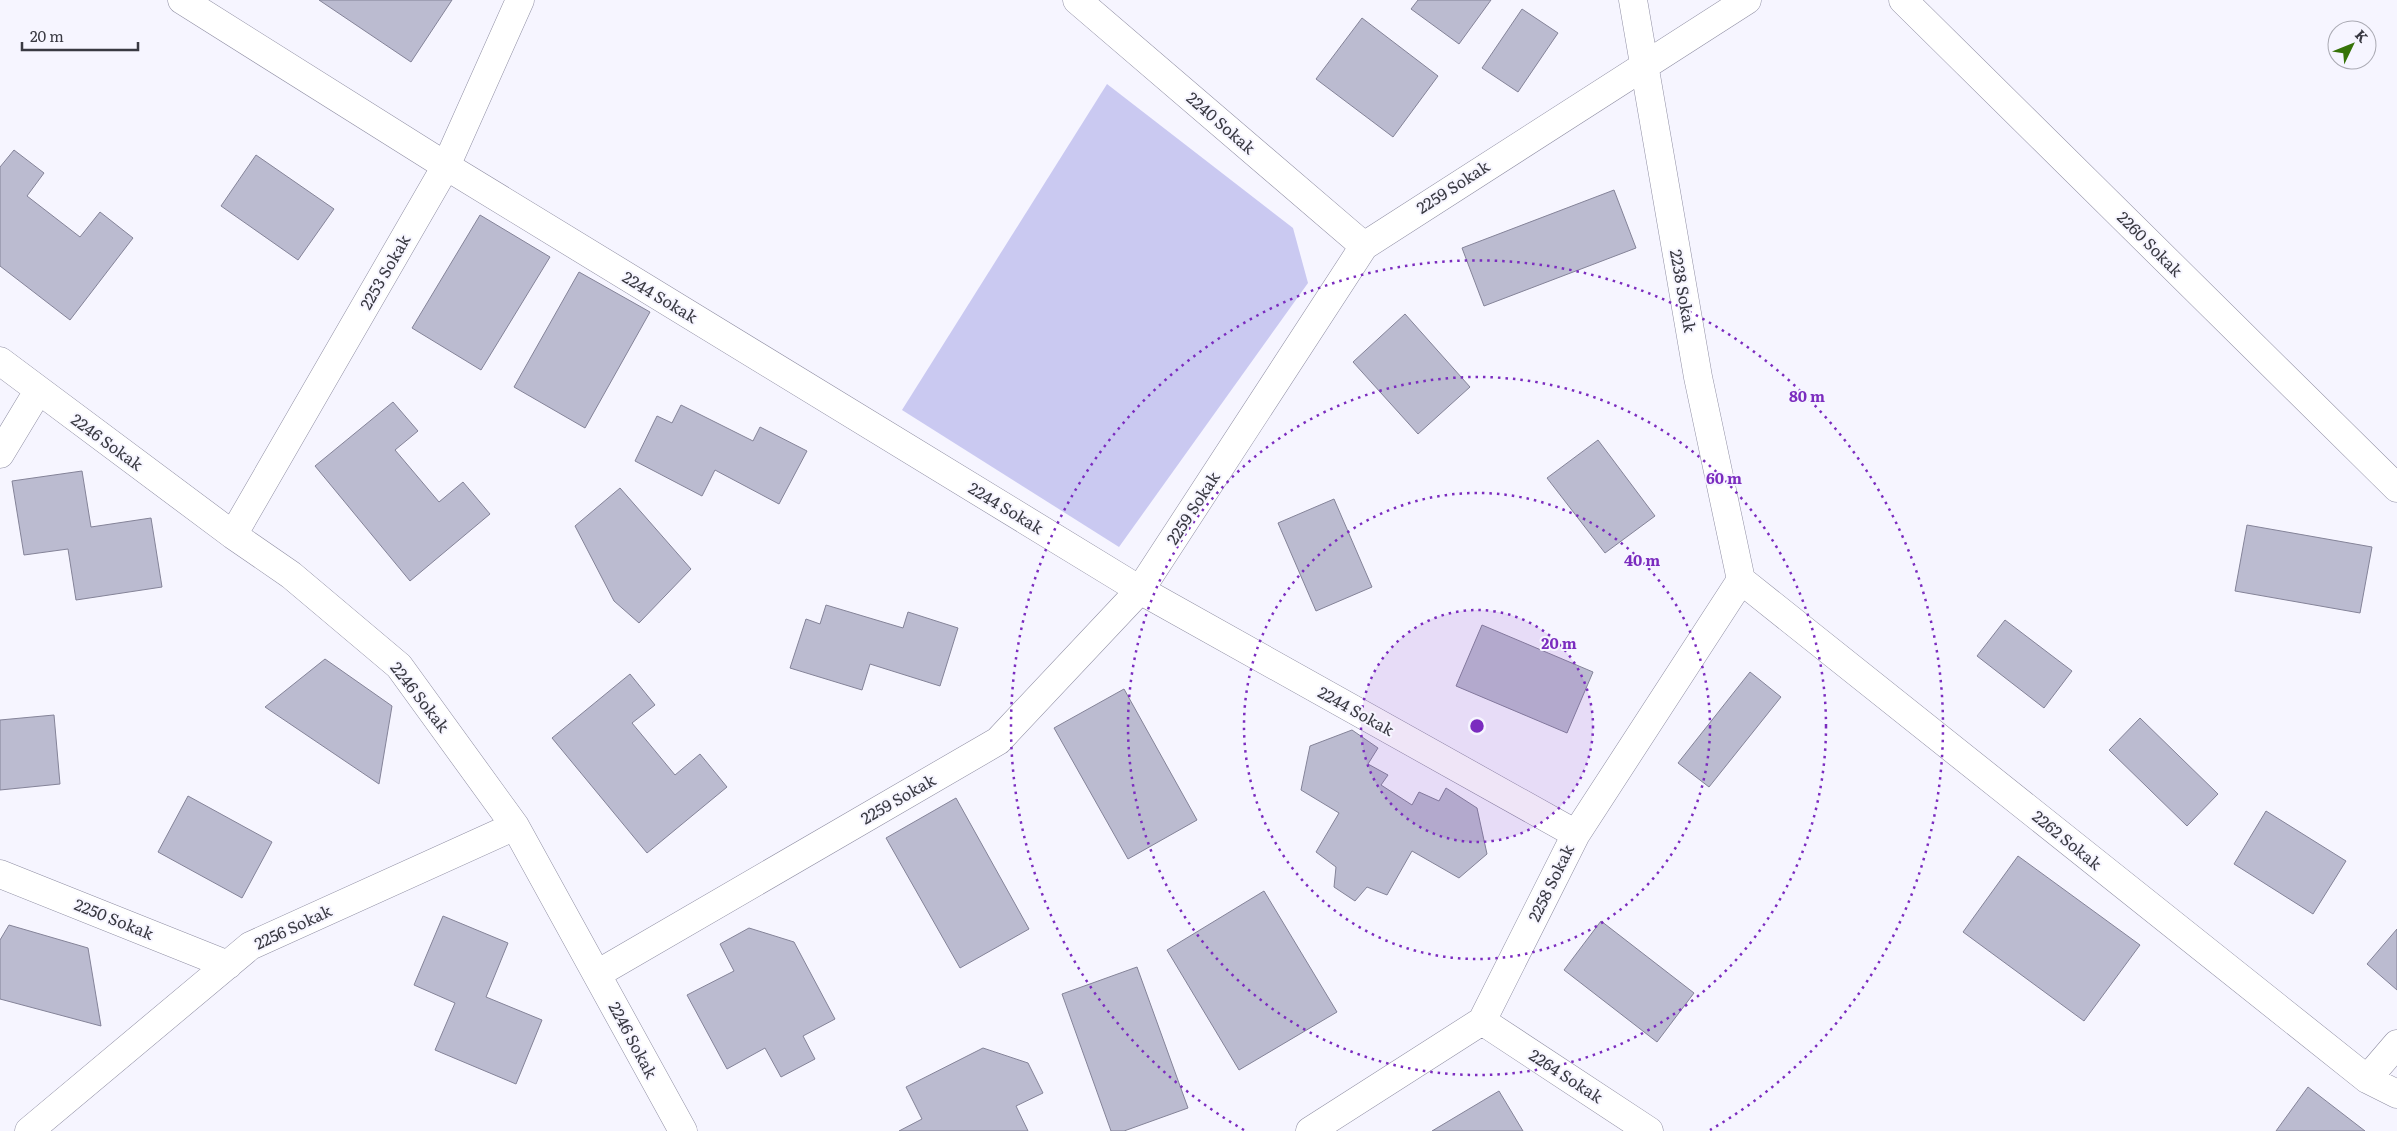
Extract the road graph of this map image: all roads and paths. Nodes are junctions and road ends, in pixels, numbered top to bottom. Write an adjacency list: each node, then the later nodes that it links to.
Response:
1 (182, 0): 8 (street, 2244 Sokak)
2 (520, 0): 8 (street, 2253 Sokak)
3 (1078, 0): 9 (street, 2240 Sokak)
4 (1633, 0): 7 (street, 2238 Sokak)
5 (1747, 0): 7 (street, 2259 Sokak)
6 (1903, 0): 13 (street, 2260 Sokak)
7 (1644, 66): 9 (street, 2259 Sokak); 15 (street, 2238 Sokak)
8 (446, 166): 14 (street, 2253 Sokak); 16 (street, 2244 Sokak)
9 (1364, 246): 16 (street, 2259 Sokak)
10 (0, 361): 11 (street, 2246 Sokak)
11 (38, 391): 12 (street); 14 (street, 2246 Sokak)
12 (0, 454)
13 (2397, 488)
14 (233, 535): 17 (street, 2246 Sokak)
15 (1741, 580): 18 (street, 2258 Sokak); 24 (street, 2262 Sokak)
16 (1140, 590): 18 (street, 2244 Sokak); 21 (street, 2259 Sokak)
17 (515, 826): 20 (street, 2256 Sokak); 21 (street, 2246 Sokak)
18 (1576, 834): 22 (street, 2258 Sokak)
19 (0, 874): 20 (street, 2250 Sokak)
20 (228, 965): 26 (street, 2256 Sokak)
21 (597, 974): 27 (street, 2246 Sokak)
22 (1482, 1021): 28 (street); 29 (street, 2264 Sokak)
23 (2397, 1044): 24 (street)
24 (2367, 1079): 25 (street, 2262 Sokak)
25 (2397, 1094)
26 (29, 1131)
27 (683, 1131)
28 (1310, 1131)
29 (1649, 1131)

